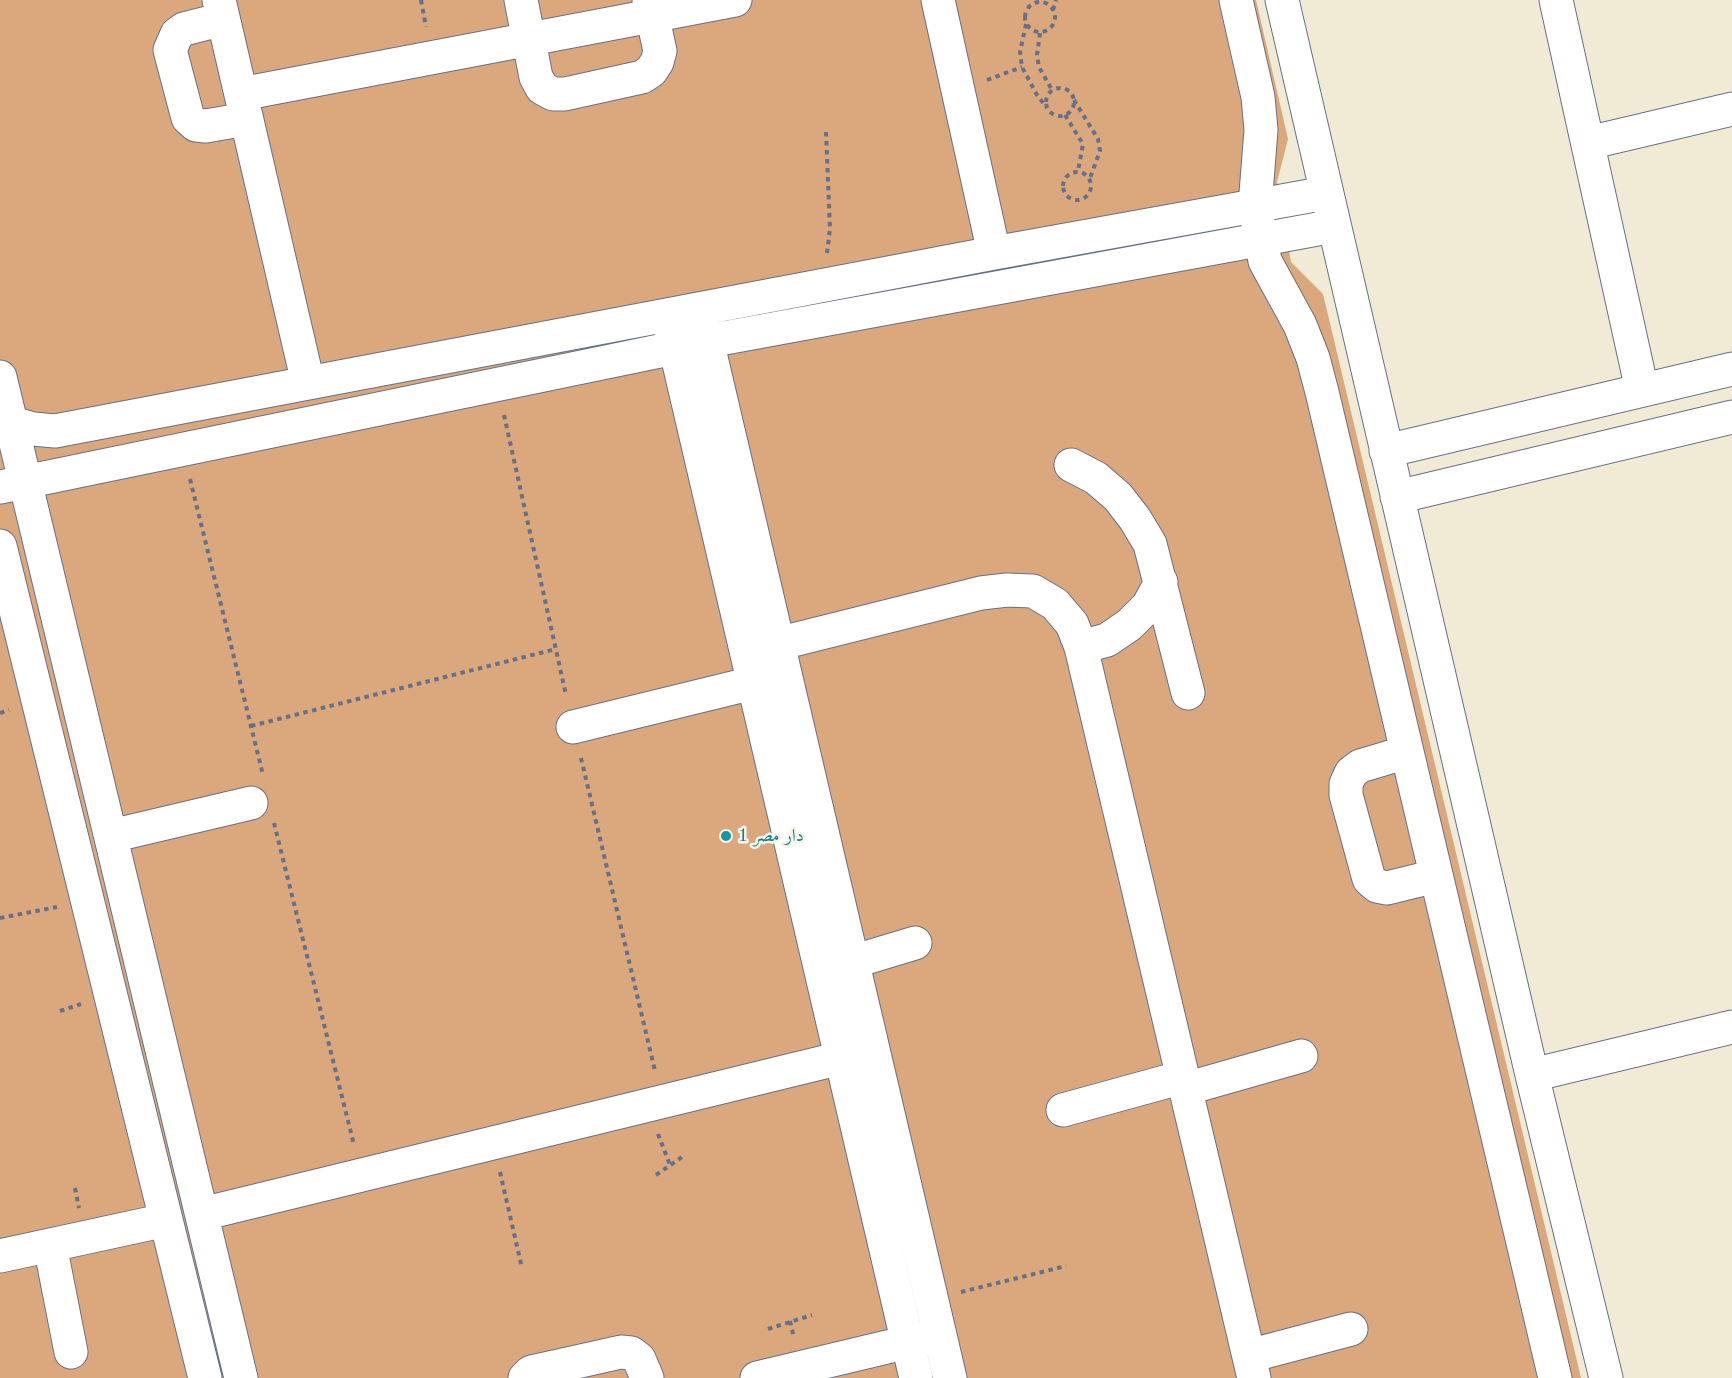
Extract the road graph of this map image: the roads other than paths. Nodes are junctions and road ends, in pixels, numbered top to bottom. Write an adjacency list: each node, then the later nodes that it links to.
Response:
1 (521, 0): 9 (street)
2 (735, 0): 7 (street)
3 (938, 0): 17 (street)
4 (1236, 0): 14 (street)
5 (1282, 0): 13 (street)
6 (1556, 0): 12 (street)
7 (651, 8): 9 (street); 9 (street)
8 (221, 10): 10 (street); 10 (street)
9 (527, 39): 10 (street)
10 (244, 106): 24 (street)
11 (1732, 109): 12 (street)
12 (1588, 143): 25 (street)
13 (1326, 193): 14 (street); 15 (street)
14 (1255, 206): 16 (street); 17 (street)
15 (1334, 226): 16 (street); 28 (street)
16 (1261, 239): 20 (street); 40 (street)
17 (994, 253): 18 (street)
18 (700, 309): 19 (street); 20 (street)
19 (668, 315): 21 (street); 24 (street)
20 (708, 341): 21 (street); 35 (street)
21 (675, 348): 30 (street); 37 (street)
22 (1732, 369): 25 (street)
23 (0, 376): 27 (street)
24 (308, 383): 27 (street)
25 (1642, 390): 28 (street)
26 (1732, 417): 31 (street)
27 (6, 422): 30 (street)
28 (1386, 450): 31 (street)
29 (1071, 465): 33 (street)
30 (13, 484): 42 (street)
31 (1397, 497): 49 (street)
32 (0, 546): 34 (street)
33 (1161, 582): 36 (street); 38 (street)
34 (7, 607): 53 (street)
35 (777, 644): 36 (street); 45 (street)
36 (1081, 647): 50 (street)
37 (753, 683): 39 (street); 48 (street)
38 (1188, 693)
39 (573, 727)
40 (1407, 752): 43 (street); 43 (street)
41 (251, 803): 42 (street)
42 (111, 836): 52 (street)
43 (1436, 876): 68 (street)
44 (915, 943): 45 (street)
45 (852, 962): 57 (street)
46 (1732, 1027): 49 (street)
47 (1302, 1056): 50 (street)
48 (841, 1058): 52 (street); 58 (street)
49 (1532, 1075): 69 (street)
50 (1184, 1083): 51 (street); 60 (street)
51 (1063, 1110)
52 (202, 1214): 64 (street)
53 (166, 1220): 54 (street); 63 (street)
54 (50, 1245): 55 (street); 59 (street)
55 (0, 1256)
56 (1351, 1329): 60 (street)
57 (939, 1334): 58 (street); 61 (street)
58 (907, 1342): 62 (street); 67 (street)
59 (71, 1352)
60 (1247, 1371)
61 (949, 1373): 62 (street)
62 (912, 1377)
63 (205, 1378)
64 (241, 1378)
65 (525, 1378): 66 (street)
66 (647, 1378)
67 (757, 1378)
68 (1555, 1378)
69 (1606, 1378)

